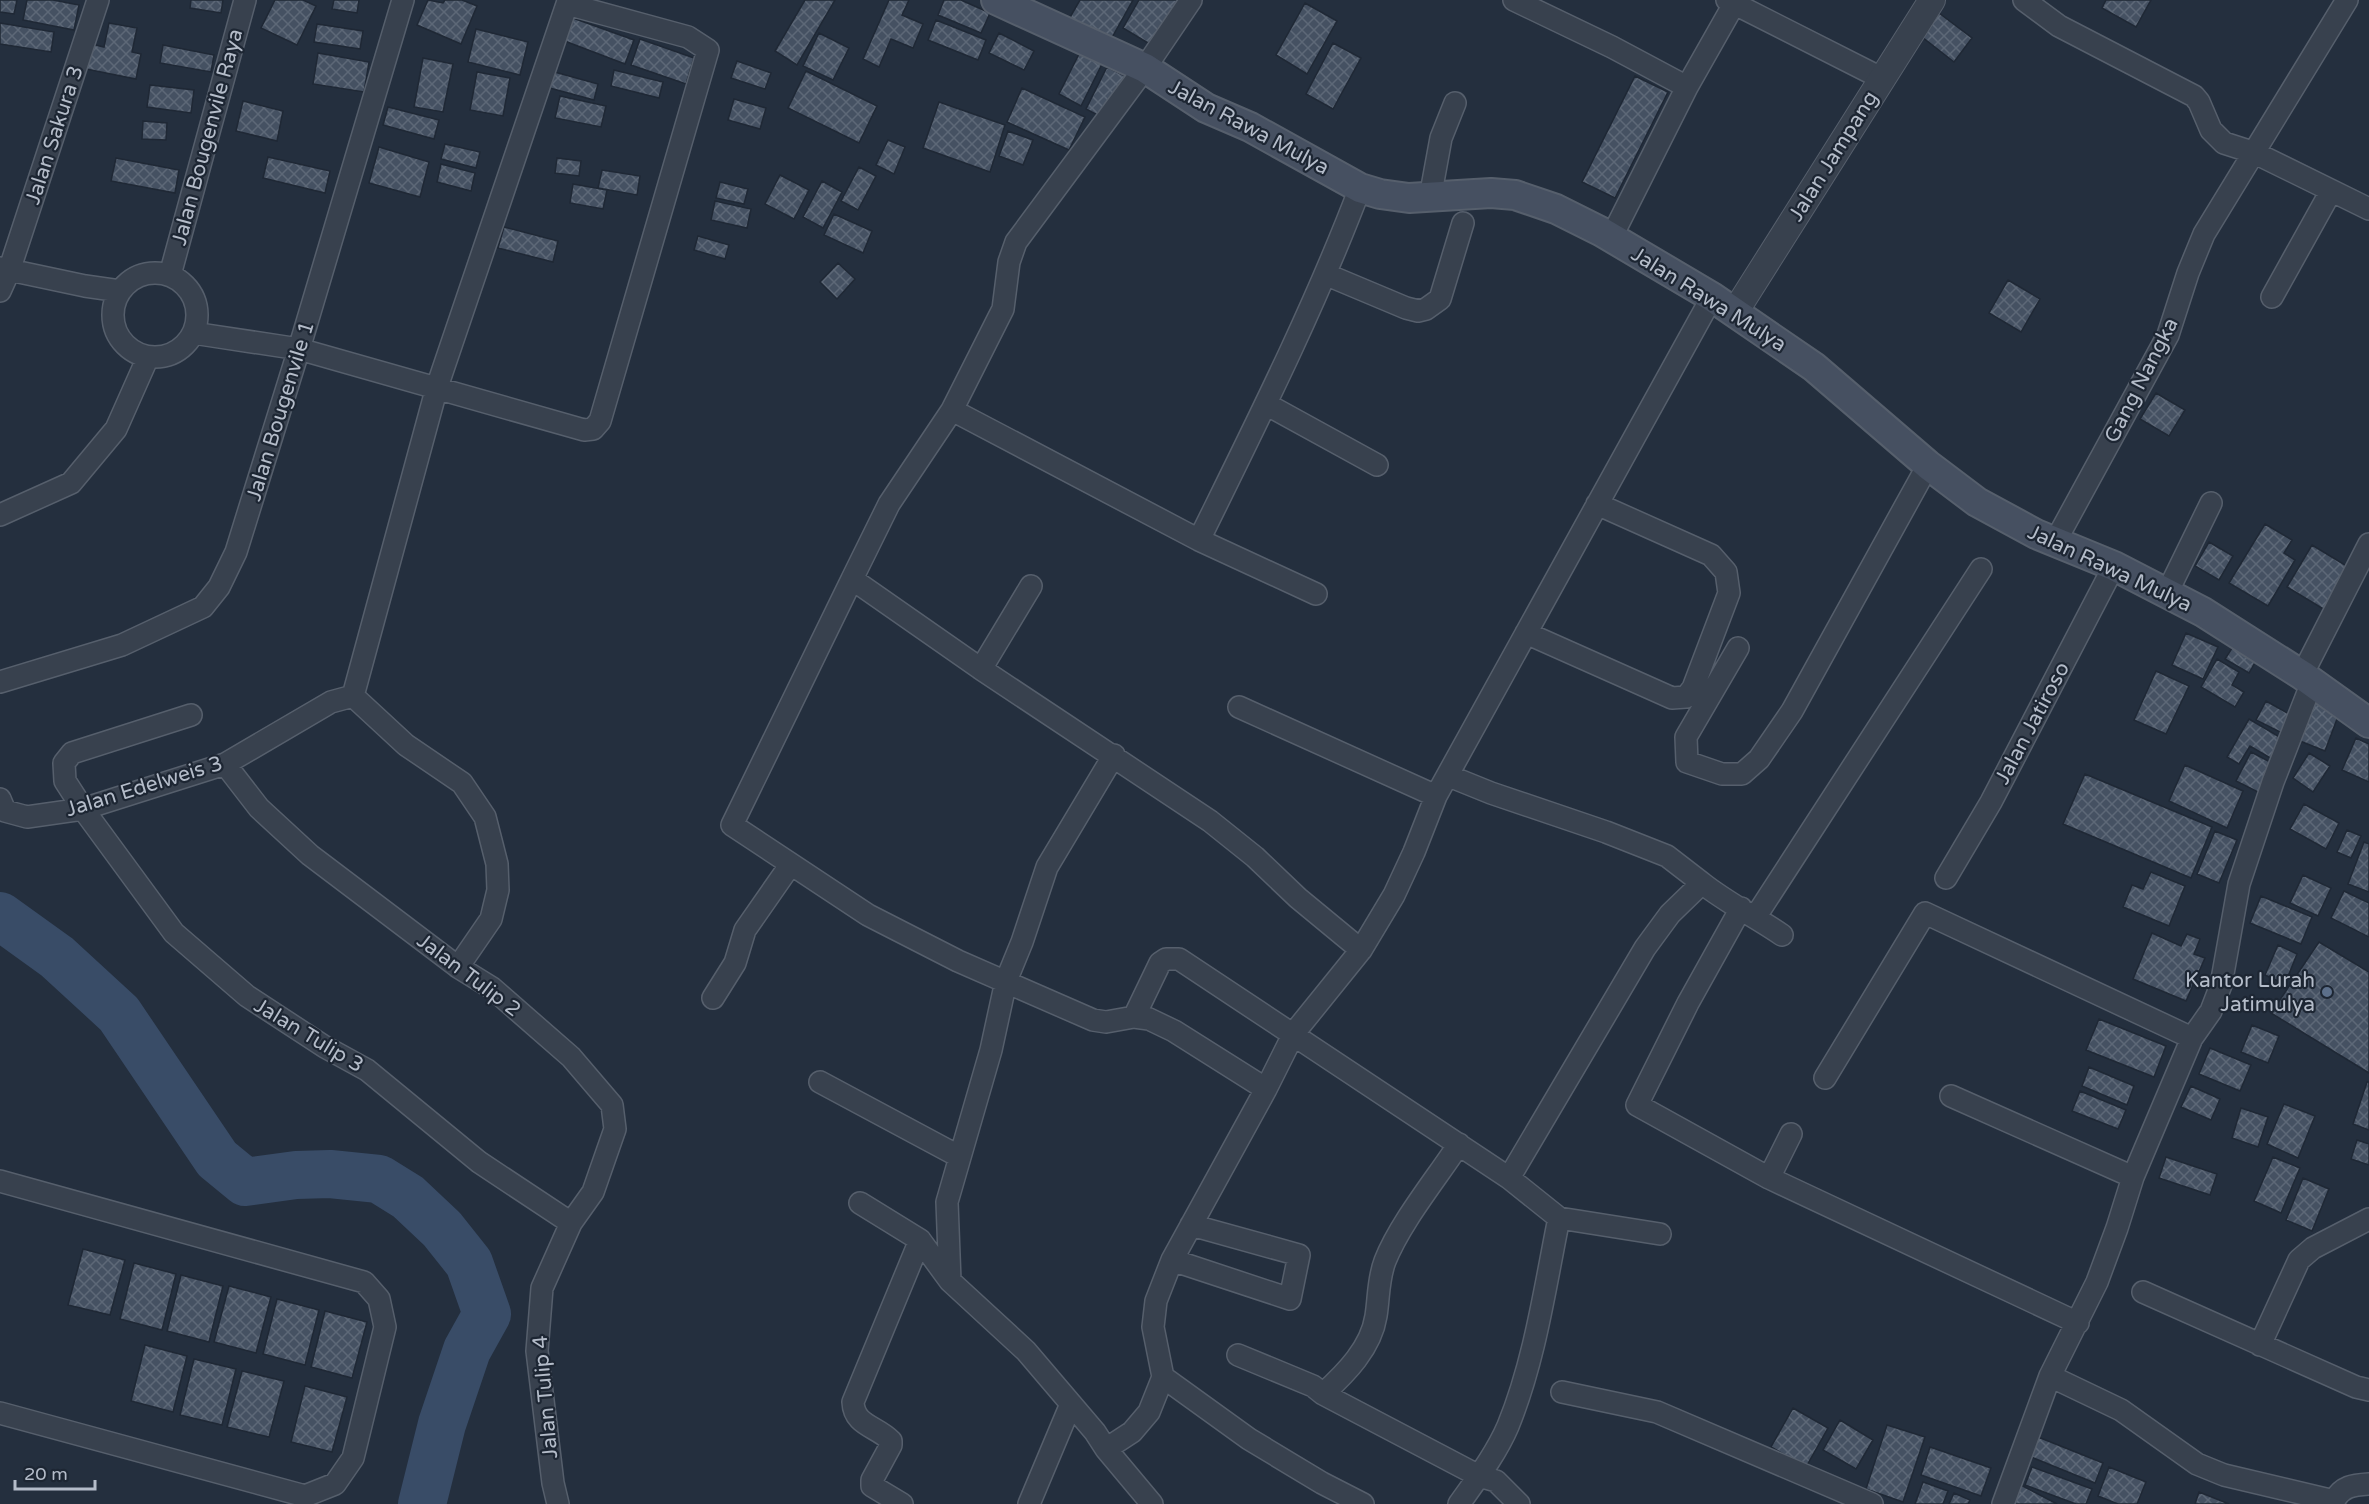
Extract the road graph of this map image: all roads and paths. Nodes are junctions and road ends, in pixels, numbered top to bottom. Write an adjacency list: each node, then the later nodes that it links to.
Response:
1 (98, 0): 23 (street, Jalan Sakura 3)
2 (245, 0): 25 (street, Jalan Bougenvile Raya)
3 (403, 0): 32 (street, Jalan Bougenvile 1)
4 (1191, 0): 12 (street)
5 (1514, 0): 14 (street)
6 (1932, 0): 13 (street, Jalan Jampang)
7 (2024, 0): 16 (street)
8 (2347, 0): 16 (street, Gang Nangka)
9 (998, 1): 12 (main road, Jalan Rawa Mulya)
10 (562, 2): 34 (street); 34 (street)
11 (1731, 2): 13 (street); 14 (street)
12 (1145, 68): 17 (main road, Jalan Rawa Mulya); 36 (street)
13 (1881, 78): 30 (street, Jalan Jampang)
14 (1687, 87): 22 (street)
15 (1455, 103): 19 (street)
16 (2255, 153): 18 (street); 43 (street, Gang Nangka)
17 (1360, 188): 19 (main road, Jalan Rawa Mulya); 24 (street)
18 (2331, 191): 20 (street); 29 (street)
19 (1430, 198): 22 (main road, Jalan Rawa Mulya)
20 (2369, 209)
21 (1463, 223): 24 (street)
22 (1611, 238): 28 (main road, Jalan Rawa Mulya)
23 (4, 269): 26 (street, Jalan Sakura 3); 27 (street)
24 (1324, 274): 35 (street)
25 (170, 275): 27 (street); 31 (street)
26 (0, 291)
27 (120, 291): 33 (street)
28 (1712, 297): 30 (main road, Jalan Rawa Mulya); 40 (street)
29 (2272, 297)
30 (1735, 312): 38 (main road, Jalan Rawa Mulya)
31 (193, 333): 32 (street); 33 (street)
32 (299, 349): 34 (street); 55 (street, Jalan Bougenvile 1)
33 (148, 357): 41 (street)
34 (437, 387): 56 (street)
35 (1266, 404): 37 (street); 42 (street)
36 (952, 410): 42 (street); 47 (street)
37 (1377, 465)
38 (1928, 465): 43 (main road, Jalan Rawa Mulya); 52 (street)
39 (2211, 503): 49 (street)
40 (1597, 504): 51 (street); 51 (street)
41 (0, 515)
42 (1199, 540): 50 (street)
43 (2055, 542): 45 (main road, Jalan Rawa Mulya)
44 (2369, 544): 54 (street)
45 (2114, 566): 49 (main road, Jalan Rawa Mulya); 67 (street, Jalan Jatiroso)
46 (1981, 569): 69 (street)
47 (852, 579): 53 (street); 66 (street)
48 (1031, 586): 53 (street)
49 (2167, 593): 54 (main road, Jalan Rawa Mulya)
50 (1316, 594)
51 (1526, 633): 62 (street)
52 (1737, 648)
53 (981, 669): 60 (street)
54 (2307, 679): 59 (main road, Jalan Rawa Mulya); 77 (street)
55 (0, 682)
56 (353, 696): 61 (street, Jalan Edelweis 3); 72 (street)
57 (1239, 706): 63 (street)
58 (191, 715): 65 (street, Jalan Tulip 3)
59 (2369, 723)
60 (1114, 755): 71 (street); 73 (street)
61 (225, 764): 65 (street, Jalan Edelweis 3); 72 (street, Jalan Tulip 2)
62 (1449, 776): 63 (street); 68 (street)
63 (1436, 796): 71 (street)
64 (0, 799): 65 (street, Jalan Edelweis 3)
65 (83, 809): 92 (street, Jalan Tulip 3)
66 (791, 864): 73 (street); 74 (street)
67 (1946, 878)
68 (1702, 883): 69 (street); 86 (street)
69 (1748, 912): 70 (street); 87 (street)
70 (1782, 935)
71 (1361, 950): 76 (street)
72 (458, 967): 92 (street, Jalan Tulip 2)
73 (1006, 981): 75 (street); 84 (street)
74 (713, 998)
75 (1134, 1017): 76 (street); 80 (street)
76 (1294, 1033): 80 (street); 83 (street)
77 (2192, 1038): 78 (street); 85 (street)
78 (1826, 1078)
79 (820, 1082): 84 (street)
80 (1266, 1089): 93 (street)
81 (1951, 1096): 85 (street)
82 (1791, 1134): 87 (street)
83 (1459, 1144): 86 (street); 106 (street)
84 (960, 1157): 97 (street)
85 (2133, 1177): 99 (street)
86 (1509, 1178): 90 (street)
87 (1769, 1178): 99 (street)
88 (0, 1181): 113 (street)
89 (860, 1203): 95 (street)
90 (1559, 1218): 94 (street); 110 (street)
91 (2369, 1219): 100 (street)
92 (571, 1223): 115 (street, Jalan Tulip 4)
93 (1191, 1225): 96 (street); 96 (street)
94 (1660, 1234)
95 (920, 1240): 97 (street); 116 (street)
96 (1172, 1260): 103 (street)
97 (950, 1281): 107 (street)
98 (2143, 1292): 100 (street)
99 (2079, 1323): 102 (street)
100 (2260, 1345): 104 (street)
101 (1238, 1355): 106 (street)
102 (2050, 1376): 114 (street); 123 (street)
103 (1163, 1377): 109 (street); 119 (street)
104 (2369, 1390)
105 (1562, 1392): 112 (street)
106 (1323, 1394): 110 (street)
107 (1071, 1404): 109 (street); 117 (street)
108 (0, 1413): 113 (street)
109 (1106, 1449): 118 (street)
110 (1479, 1476): 120 (street); 121 (street)
111 (2369, 1484): 114 (street)
112 (1830, 1495): 122 (street)
113 (306, 1500)
114 (2333, 1503)
115 (558, 1504)
116 (902, 1504)
117 (1029, 1504)
118 (1152, 1504)
119 (1363, 1504)
120 (1459, 1504)
121 (1519, 1504)
122 (1872, 1504)
123 (2002, 1504)

